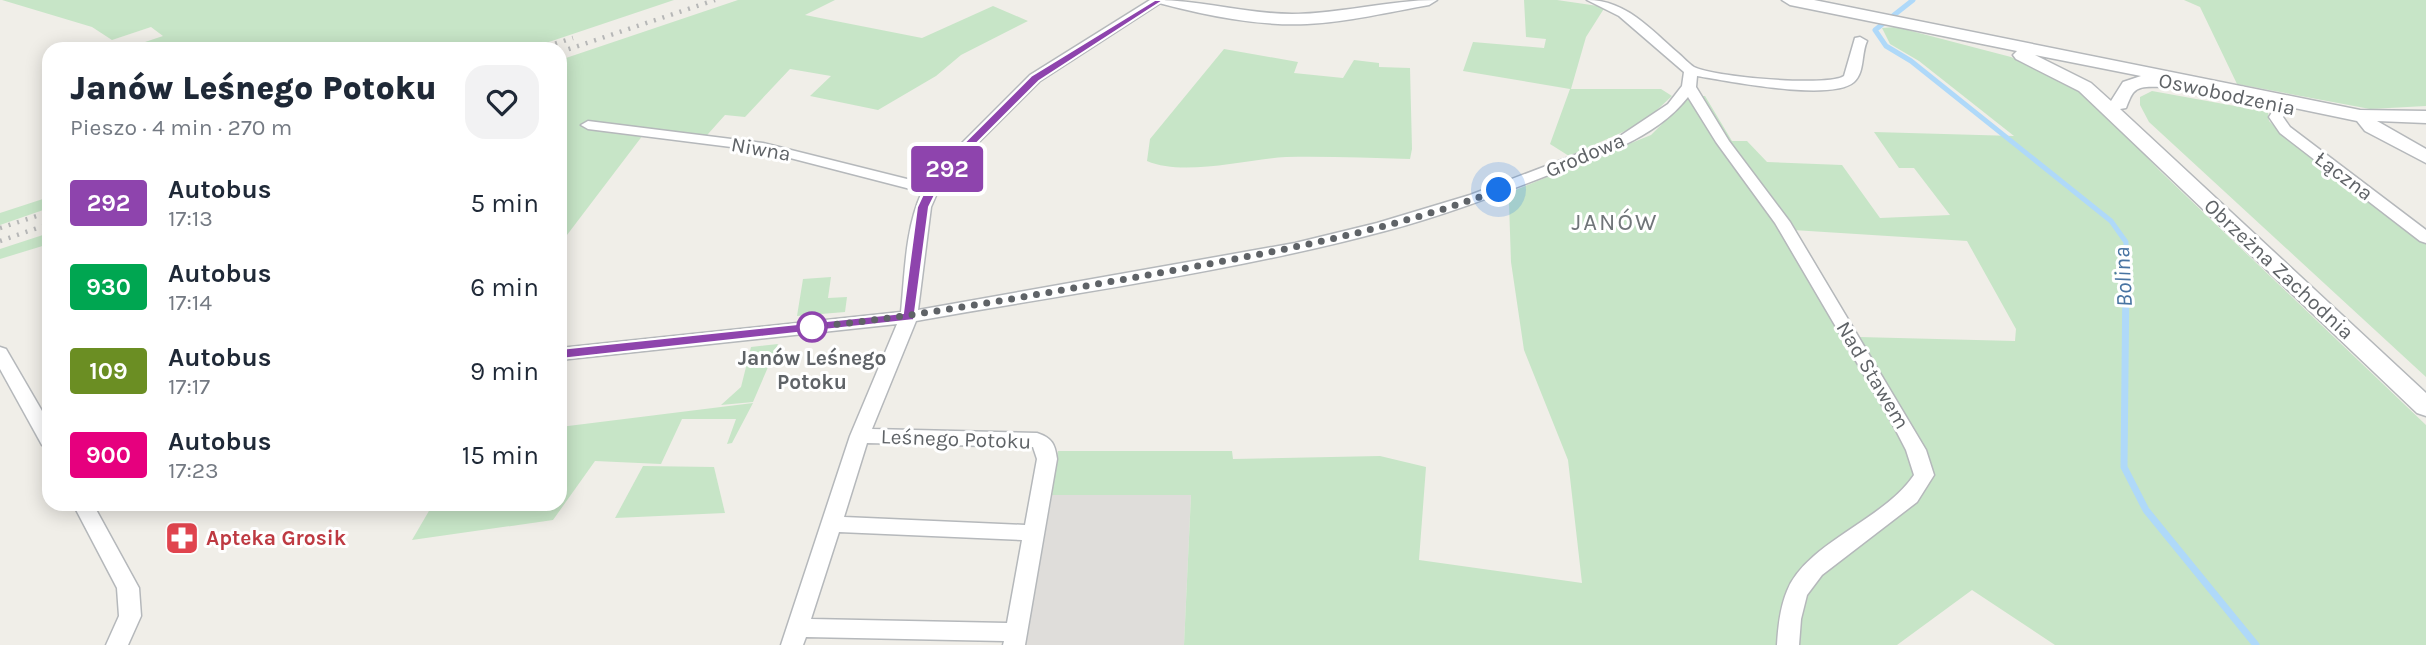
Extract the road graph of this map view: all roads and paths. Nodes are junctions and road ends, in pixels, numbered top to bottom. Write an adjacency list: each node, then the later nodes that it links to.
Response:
1 (1159, 0): 23 (street, Leśnego Potoku)
2 (1164, 0): 3 (street)
3 (1429, 0)
4 (1790, 0): 6 (street, Oswobodzenia)
5 (1602, 1): 13 (street)
6 (1914, 25): 7 (street, Oswobodzenia)
7 (1937, 29): 9 (street, Oswobodzenia); 10 (street, Oswobodzenia)
8 (1860, 41): 13 (street)
9 (2004, 49): 11 (street, Oswobodzenia); 15 (street, Oswobodzenia)
10 (2066, 54): 11 (street, Obrzeżna Zachodnia); 12 (street, Oswobodzenia)
11 (2092, 67): 12 (street, Oswobodzenia); 14 (street, Oswobodzenia); 15 (street); 16 (street, Obrzeżna Zachodnia)
12 (2129, 67): 18 (street, Oswobodzenia)
13 (1690, 79): 25 (street, Grodowa); 37 (street, Nad Stawem)
14 (2164, 82): 16 (street); 17 (street, Oswobodzenia)
15 (2085, 87): 21 (street, Obrzeżna Zachodnia)
16 (2119, 104): 21 (street, Obrzeżna Zachodnia)
17 (2283, 106): 18 (street, Oswobodzenia); 24 (street, Łączna)
18 (2362, 116): 19 (street, Oswobodzenia); 22 (street)
19 (2426, 117)
20 (588, 125): 23 (street, Niwna)
21 (2133, 129): 28 (street, Obrzeżna Zachodnia)
22 (2426, 157)
23 (931, 190): 25 (street, Leśnego Potoku)
24 (2426, 238)
25 (909, 317): 27 (street, Grodowa); 30 (street, Leśnego Potoku)
26 (0, 353): 29 (street)
27 (567, 353)
28 (2426, 407)
29 (42, 428)
30 (860, 436): 32 (street, Leśnego Potoku); 33 (street, Leśnego Potoku)
31 (87, 511): 36 (street)
32 (831, 524): 33 (street); 34 (street, Leśnego Potoku)
33 (1035, 533): 35 (street, Leśnego Potoku)
34 (795, 636): 35 (street, Leśnego Potoku)
35 (1015, 639)
36 (117, 645)
37 (1788, 645)

